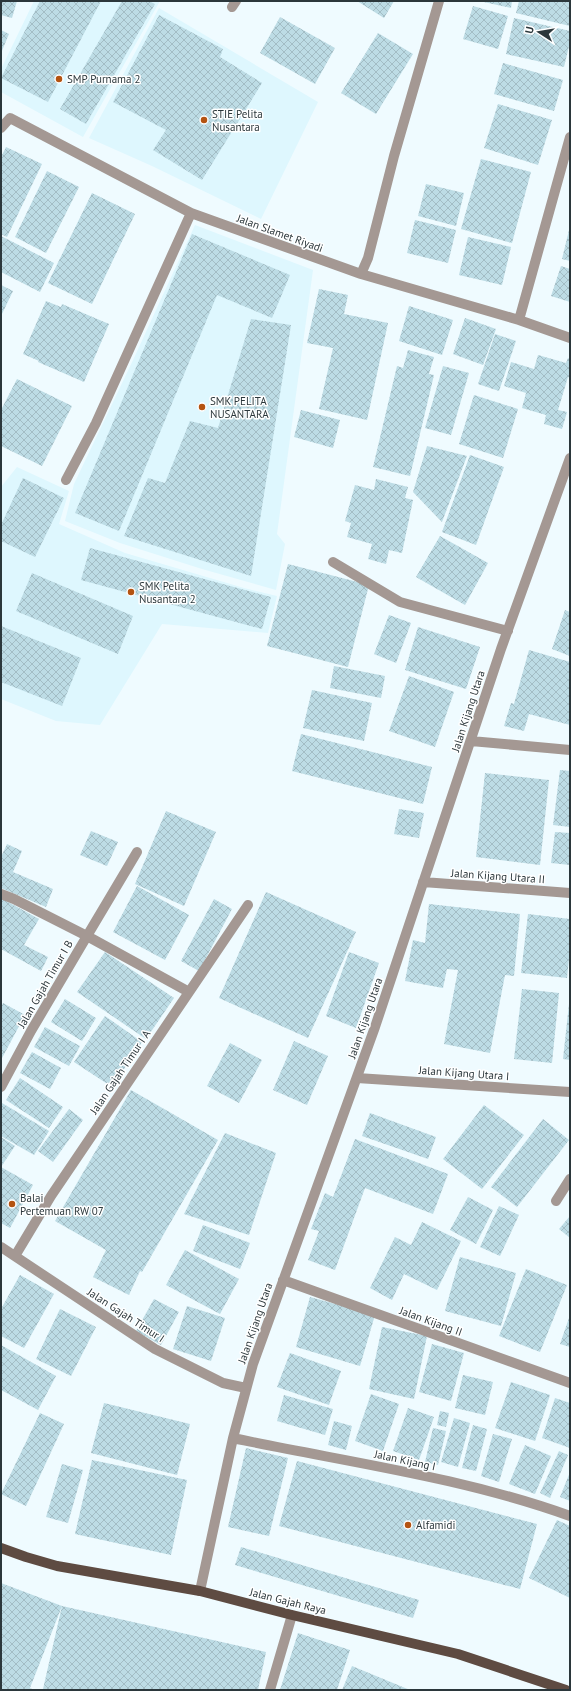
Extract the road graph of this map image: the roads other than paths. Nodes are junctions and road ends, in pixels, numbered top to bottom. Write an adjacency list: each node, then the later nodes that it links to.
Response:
1 (439, 1): 5 (street)
2 (1, 128): 4 (street, Jalan Slamet Riyadi)
3 (570, 137): 6 (street)
4 (191, 213): 5 (street, Jalan Slamet Riyadi); 9 (street)
5 (361, 274): 6 (street, Jalan Slamet Riyadi)
6 (519, 320): 7 (street, Jalan Slamet Riyadi)
7 (570, 338)
8 (570, 458): 11 (street, Jalan Kijang Utara)
9 (66, 480)
10 (333, 562): 11 (street)
11 (508, 631): 12 (street, Jalan Kijang Utara)
12 (471, 741): 13 (street); 15 (street, Jalan Kijang Utara)
13 (570, 750)
14 (137, 852): 19 (street)
15 (423, 882): 16 (street, Jalan Kijang Utara II); 21 (street, Jalan Kijang Utara)
16 (570, 893)
17 (1, 894): 19 (street, Jalan Gajah Timur I B)
18 (248, 904): 20 (street, Jalan Gajah Timur I A)
19 (87, 936): 20 (street); 22 (street, Jalan Gajah Timur I B)
20 (189, 992): 27 (street, Jalan Gajah Timur I A)
21 (357, 1078): 23 (street, Jalan Kijang Utara I); 28 (street, Jalan Kijang Utara)
22 (1, 1088)
23 (570, 1092)
24 (570, 1179): 25 (street)
25 (556, 1201)
26 (1, 1247): 27 (street, Jalan Gajah Timur I)
27 (15, 1256): 30 (street, Jalan Gajah Timur I)
28 (283, 1280): 29 (street, Jalan Kijang II); 30 (street, Jalan Kijang Utara)
29 (570, 1384)
30 (246, 1388): 31 (street, Jalan Kijang Utara)
31 (233, 1438): 32 (street, Jalan Kijang I); 34 (street, Jalan Kijang Utara)
32 (570, 1516)
33 (1, 1548): 34 (main road, Jalan Gajah Raya)
34 (200, 1591): 35 (main road, Jalan Gajah Raya)
35 (292, 1615): 36 (street); 37 (main road, Jalan Gajah Raya)
36 (270, 1690)
37 (566, 1690)

